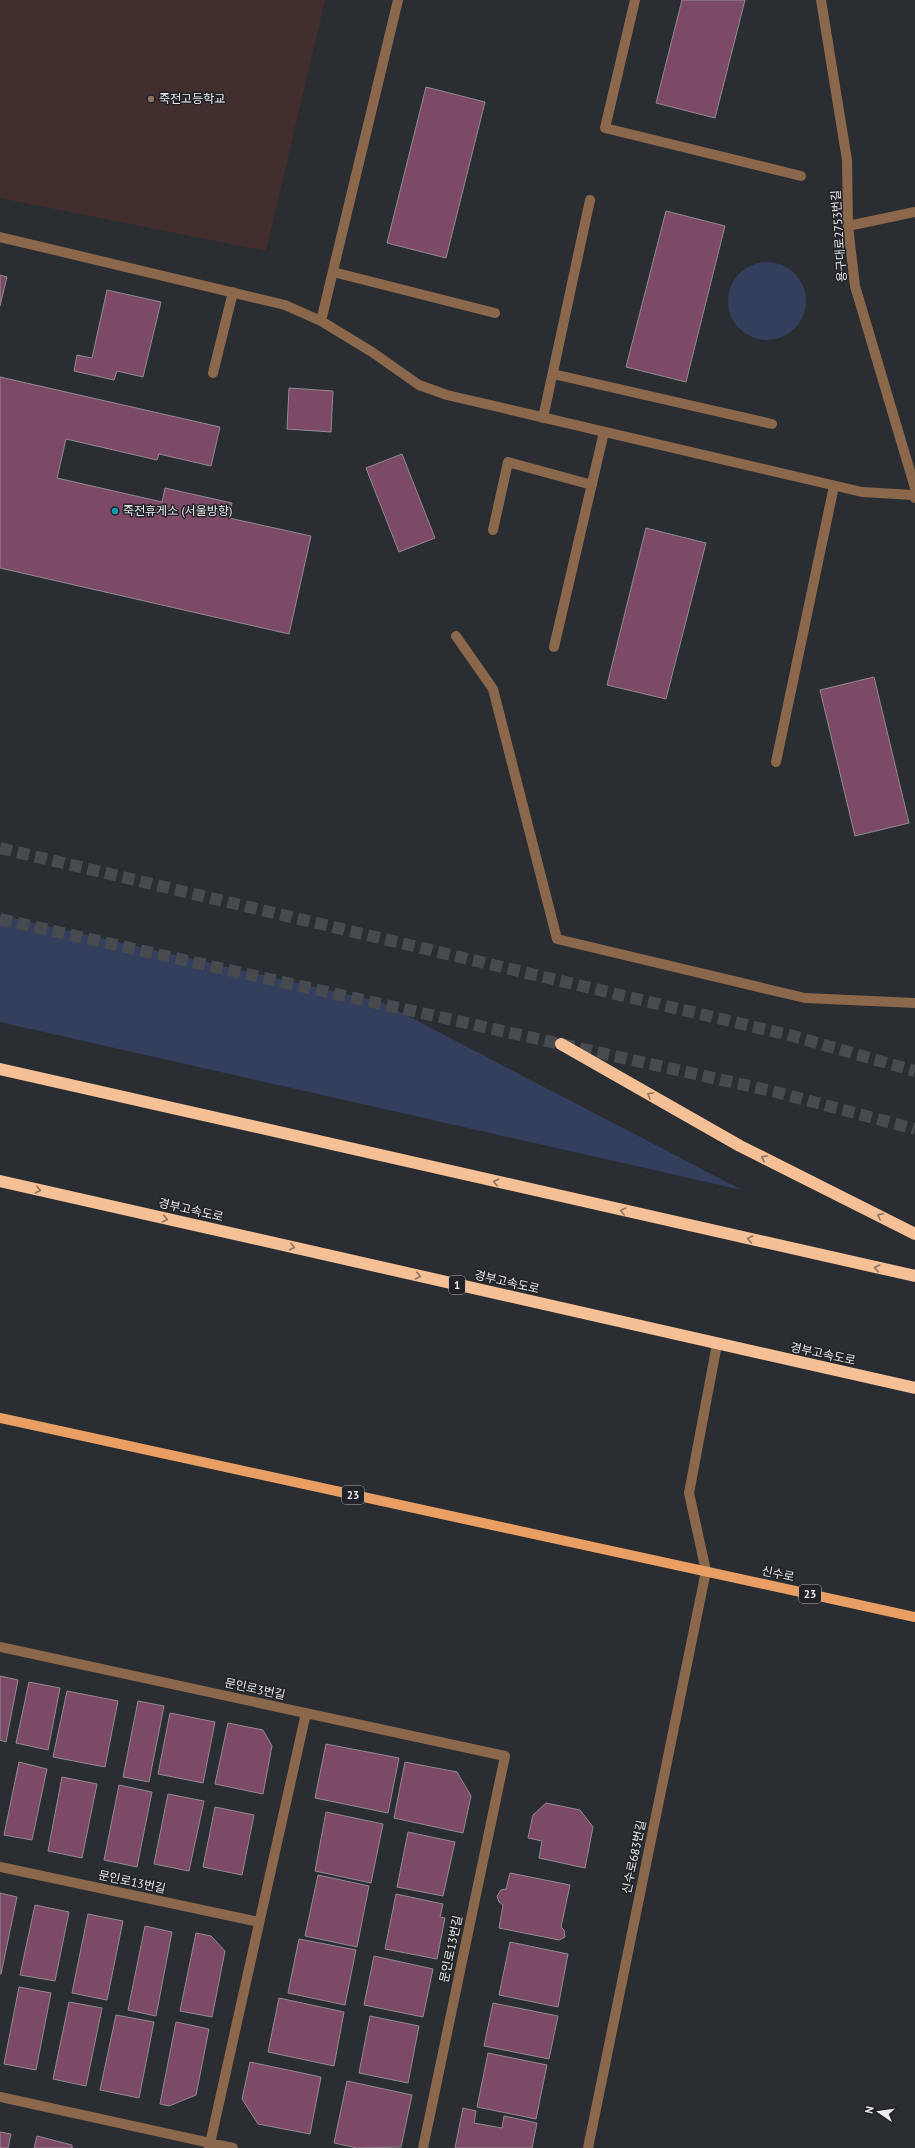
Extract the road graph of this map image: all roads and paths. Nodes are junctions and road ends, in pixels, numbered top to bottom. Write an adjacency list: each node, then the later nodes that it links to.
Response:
1 (398, 0): 9 (street)
2 (635, 0): 4 (street)
3 (821, 0): 7 (street, 용구대로2753번길)
4 (801, 176)
5 (590, 200): 14 (street)
6 (915, 212): 7 (street)
7 (848, 226): 20 (street, 용구대로2753번길)
8 (0, 237): 10 (street)
9 (333, 272): 11 (street); 12 (street)
10 (233, 292): 12 (street); 13 (street)
11 (495, 313)
12 (321, 321): 15 (street)
13 (213, 373)
14 (553, 374): 15 (street); 16 (street)
15 (543, 418): 17 (street)
16 (772, 424)
17 (604, 432): 18 (street); 19 (street)
18 (592, 485): 22 (street); 24 (street)
19 (834, 486): 21 (street); 25 (street)
20 (915, 488)
21 (915, 498)
22 (493, 530)
23 (456, 636): 26 (street)
24 (554, 648)
25 (776, 762)
26 (915, 1003)
27 (561, 1044): 30 (highway, one-way to 27)
28 (0, 1070): 31 (highway, one-way to 28)
29 (0, 1181): 32 (highway, 경부고속도로 / 1, one-way to 32)
30 (915, 1234)
31 (915, 1276)
32 (717, 1344): 33 (highway, 경부고속도로 / 1); 35 (street)
33 (915, 1388)
34 (0, 1418): 35 (main road, 23)
35 (706, 1571): 36 (main road, 신수로 / 23); 46 (street, 신수로683번길)
36 (915, 1617)
37 (0, 1647): 38 (street, 문인로3번길)
38 (306, 1713): 39 (street, 문인로3번길); 41 (street)
39 (505, 1756): 45 (street, 문인로13번길)
40 (0, 1867): 41 (street, 문인로13번길)
41 (259, 1922): 43 (street)
42 (0, 2097): 43 (street)
43 (209, 2146): 44 (street)
44 (232, 2148)
45 (423, 2148)
46 (588, 2148)

